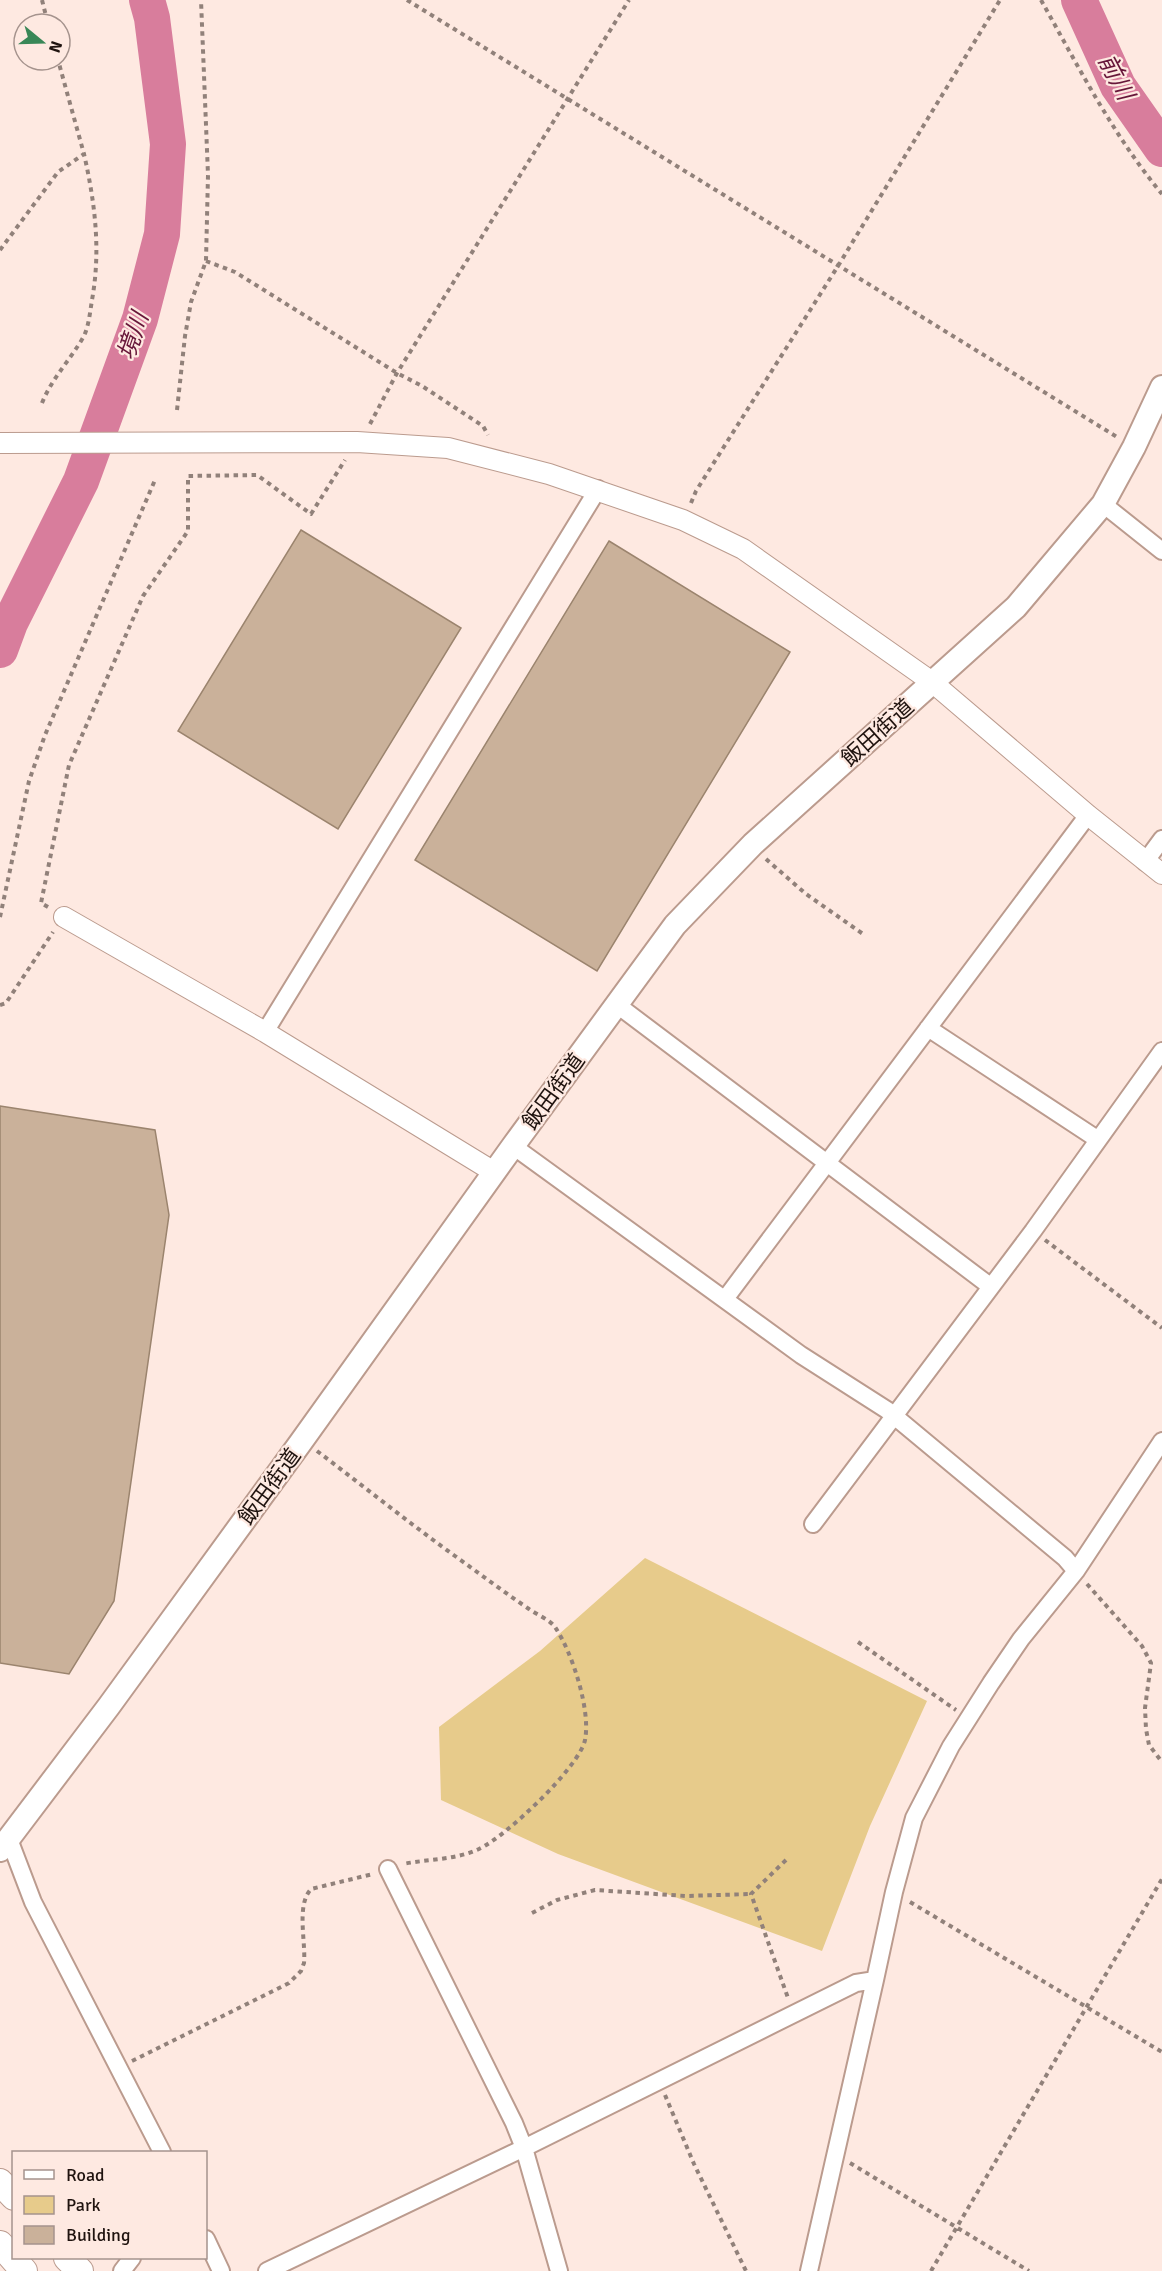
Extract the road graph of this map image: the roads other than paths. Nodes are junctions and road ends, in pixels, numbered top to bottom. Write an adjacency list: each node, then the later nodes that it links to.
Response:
1 (1162, 387): 4 (main road, 飯田街道)
2 (0, 443): 3 (street)
3 (598, 489): 6 (street); 14 (street)
4 (1103, 504): 5 (street); 6 (main road, 飯田街道)
5 (1162, 550)
6 (932, 682): 7 (street); 12 (main road, 飯田街道)
7 (1088, 815): 9 (street); 13 (street)
8 (1162, 839): 9 (street)
9 (1145, 862): 10 (street)
10 (1162, 874)
11 (64, 916): 14 (street)
12 (616, 1004): 17 (main road, 飯田街道); 18 (street)
13 (928, 1028): 16 (street); 18 (street)
14 (265, 1032): 19 (street)
15 (1162, 1051): 16 (street)
16 (1097, 1139): 20 (street)
17 (513, 1146): 19 (main road, 飯田街道); 21 (street)
18 (826, 1162): 20 (street); 21 (street)
19 (494, 1172): 26 (main road, 飯田街道)
20 (990, 1286): 22 (street)
21 (725, 1299): 22 (street)
22 (894, 1418): 24 (street); 25 (street)
23 (1162, 1441): 25 (street)
24 (813, 1524)
25 (1076, 1571): 28 (street)
26 (4, 1844): 30 (street)
27 (388, 1869): 29 (street)
28 (876, 1980): 29 (street); 45 (street)
29 (525, 2148): 43 (street); 44 (street)
30 (161, 2151)
31 (0, 2182): 32 (main road)
32 (12, 2195)
33 (207, 2241): 42 (street)
34 (0, 2244): 35 (main road)
35 (12, 2258)
36 (13, 2259): 39 (main road)
37 (69, 2259): 40 (main road)
38 (131, 2259): 41 (street)
39 (24, 2271)
40 (80, 2271)
41 (122, 2271)
42 (221, 2271)
43 (267, 2271)
44 (559, 2271)
45 (808, 2271)

